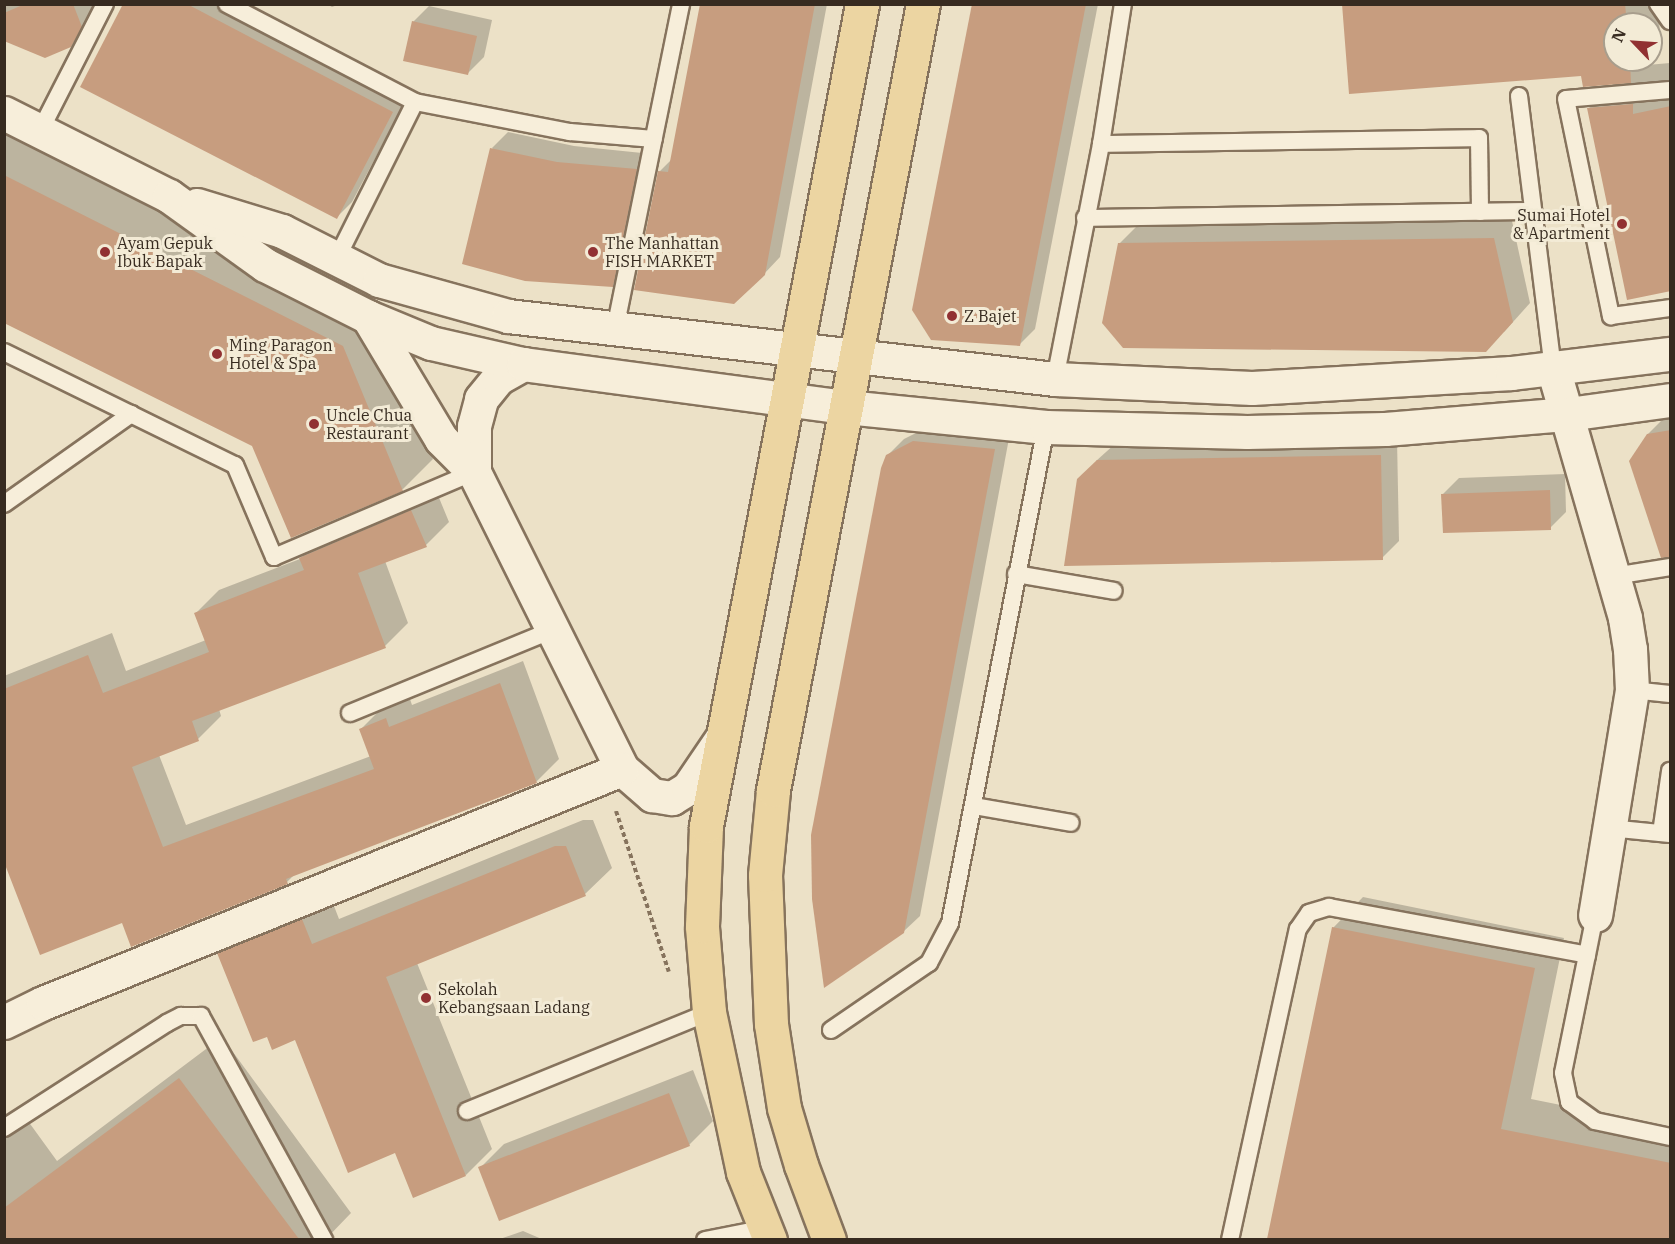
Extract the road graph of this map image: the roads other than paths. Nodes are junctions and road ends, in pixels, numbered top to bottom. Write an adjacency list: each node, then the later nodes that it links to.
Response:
1 (105, 4): 13 (lane)
2 (227, 4): 11 (lane)
3 (681, 4): 14 (lane)
4 (862, 4): 24 (main road)
5 (923, 4): 27 (main road)
6 (1123, 4): 15 (lane)
7 (1658, 4): 8 (lane)
8 (1671, 21)
9 (1671, 90): 21 (lane)
10 (1519, 96): 17 (lane)
11 (415, 102): 14 (lane); 20 (lane)
12 (4, 113): 13 (street)
13 (40, 131): 16 (street)
14 (654, 139): 23 (lane)
15 (1101, 144): 18 (lane); 19 (lane)
16 (169, 196): 20 (street); 22 (street)
17 (1533, 211): 18 (lane); 29 (lane)
18 (1480, 212): 19 (lane)
19 (1085, 218): 30 (lane)
20 (337, 258): 23 (street)
21 (1671, 308)
22 (368, 317): 28 (street); 37 (street)
23 (615, 329): 24 (street)
24 (795, 351): 27 (street); 31 (main road)
25 (4, 352): 34 (lane)
26 (1671, 354): 29 (street)
27 (855, 358): 30 (street); 33 (main road)
28 (523, 364): 31 (street); 37 (street)
29 (1553, 368): 30 (street); 35 (street)
30 (1055, 379)
31 (785, 399): 33 (street); 47 (main road)
32 (1671, 400): 35 (street)
33 (846, 407): 36 (street); 65 (main road)
34 (130, 414): 37 (lane); 38 (lane)
35 (1568, 414): 36 (street); 41 (street)
36 (1046, 427): 40 (lane)
37 (474, 472): 43 (street)
38 (4, 504)
39 (1671, 567): 41 (lane)
40 (1016, 574): 42 (lane); 50 (lane)
41 (1614, 576): 44 (street)
42 (1114, 591)
43 (552, 630): 46 (lane); 49 (street)
44 (1632, 690): 45 (lane); 52 (street)
45 (1671, 694)
46 (350, 713)
47 (720, 741): 49 (street); 56 (main road)
48 (1671, 771): 53 (lane)
49 (613, 772): 57 (street)
50 (974, 806): 51 (lane); 58 (lane)
51 (1071, 823)
52 (1609, 828): 53 (lane); 54 (street)
53 (1666, 833)
54 (1595, 915): 55 (lane)
55 (1587, 955): 61 (lane); 66 (lane)
56 (709, 1012): 59 (lane); 62 (main road)
57 (4, 1022)
58 (831, 1030)
59 (467, 1111)
60 (4, 1128): 63 (lane)
61 (1671, 1137)
62 (768, 1234): 64 (lane)
63 (324, 1239)
64 (705, 1239)
65 (829, 1239)
66 (1230, 1239)

